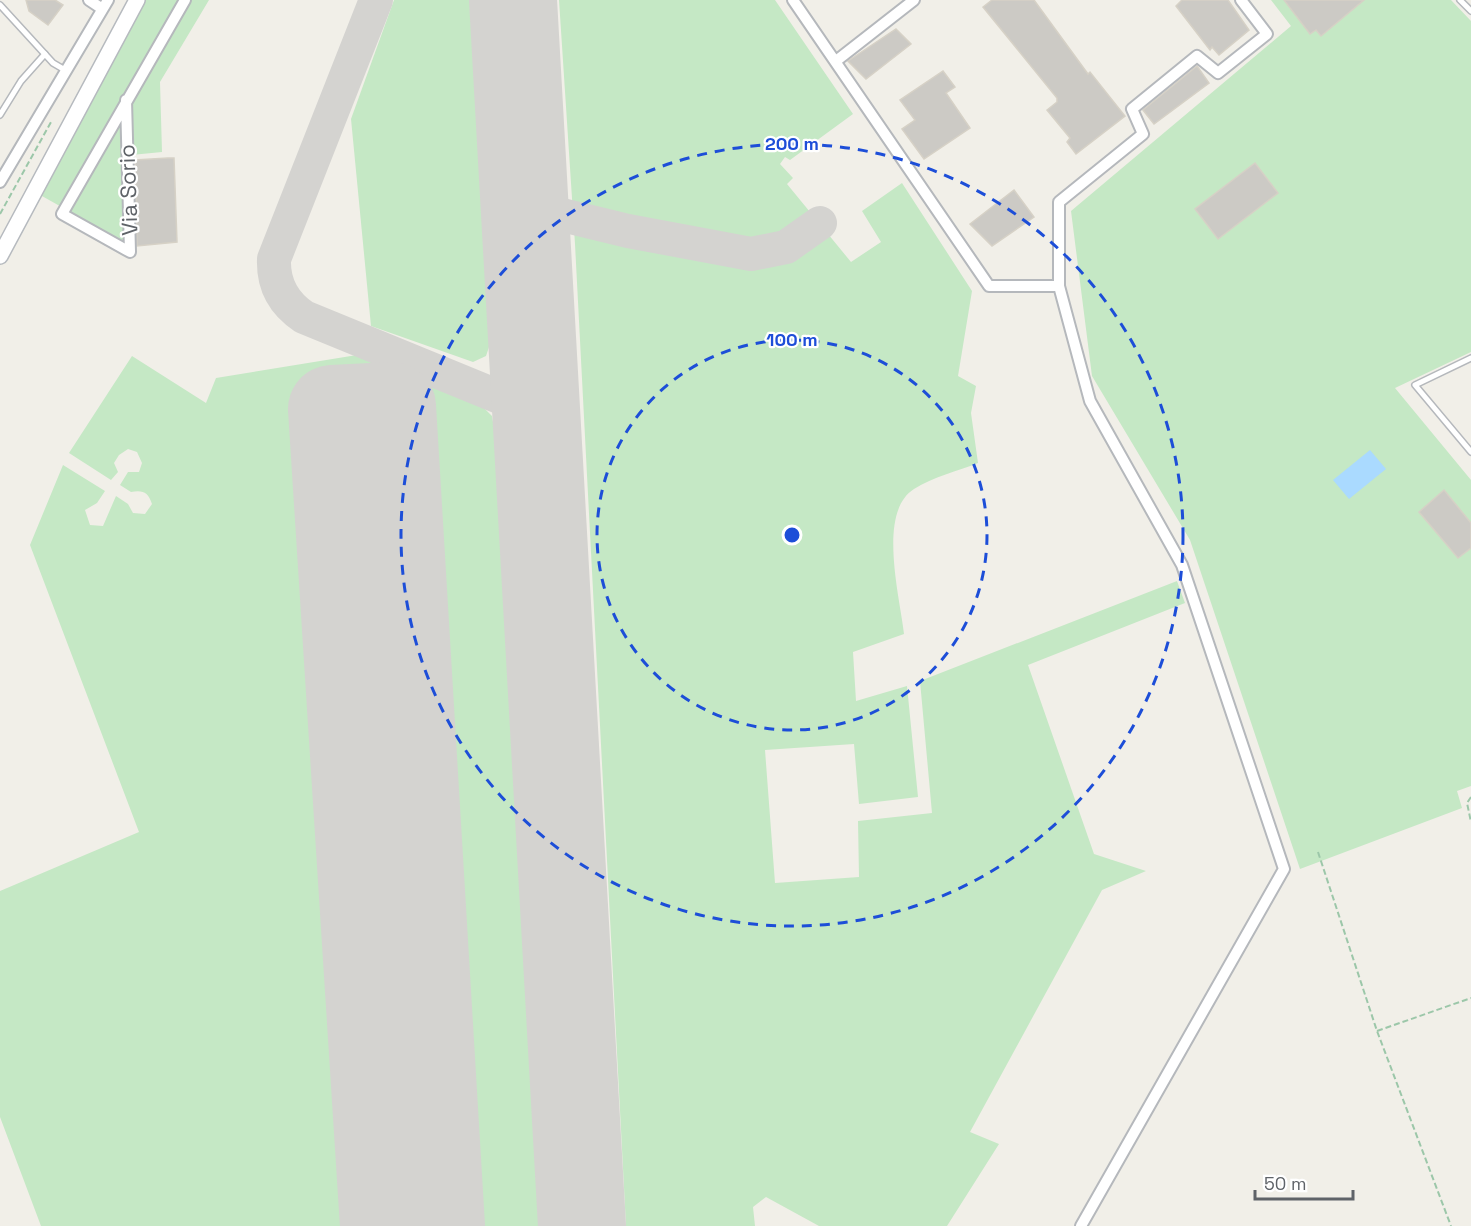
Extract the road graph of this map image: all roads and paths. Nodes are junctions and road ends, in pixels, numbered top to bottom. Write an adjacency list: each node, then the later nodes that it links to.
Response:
1 (89, 0): 8 (street)
2 (185, 0): 14 (street, Via Sorio)
3 (793, 0): 12 (street)
4 (914, 0): 12 (street)
5 (1241, 0): 19 (street)
6 (1460, 0): 10 (lane)
7 (133, 3): 18 (main road)
8 (104, 4): 13 (street)
9 (0, 5): 11 (lane)
10 (1471, 11)
11 (45, 54): 13 (lane); 15 (lane)
12 (836, 62): 19 (street)
13 (65, 70): 16 (street)
14 (126, 100): 14 (street, Via Sorio)
15 (0, 116)
16 (3, 169): 17 (street)
17 (0, 182)
18 (0, 256)
19 (1059, 286): 27 (street)
20 (1471, 358): 21 (lane)
21 (1471, 452)
22 (1471, 797): 23 (path)
23 (1471, 822)
24 (1318, 852): 26 (path)
25 (1471, 998): 26 (path)
26 (1377, 1031): 28 (path)
27 (1081, 1226)
28 (1451, 1226)

